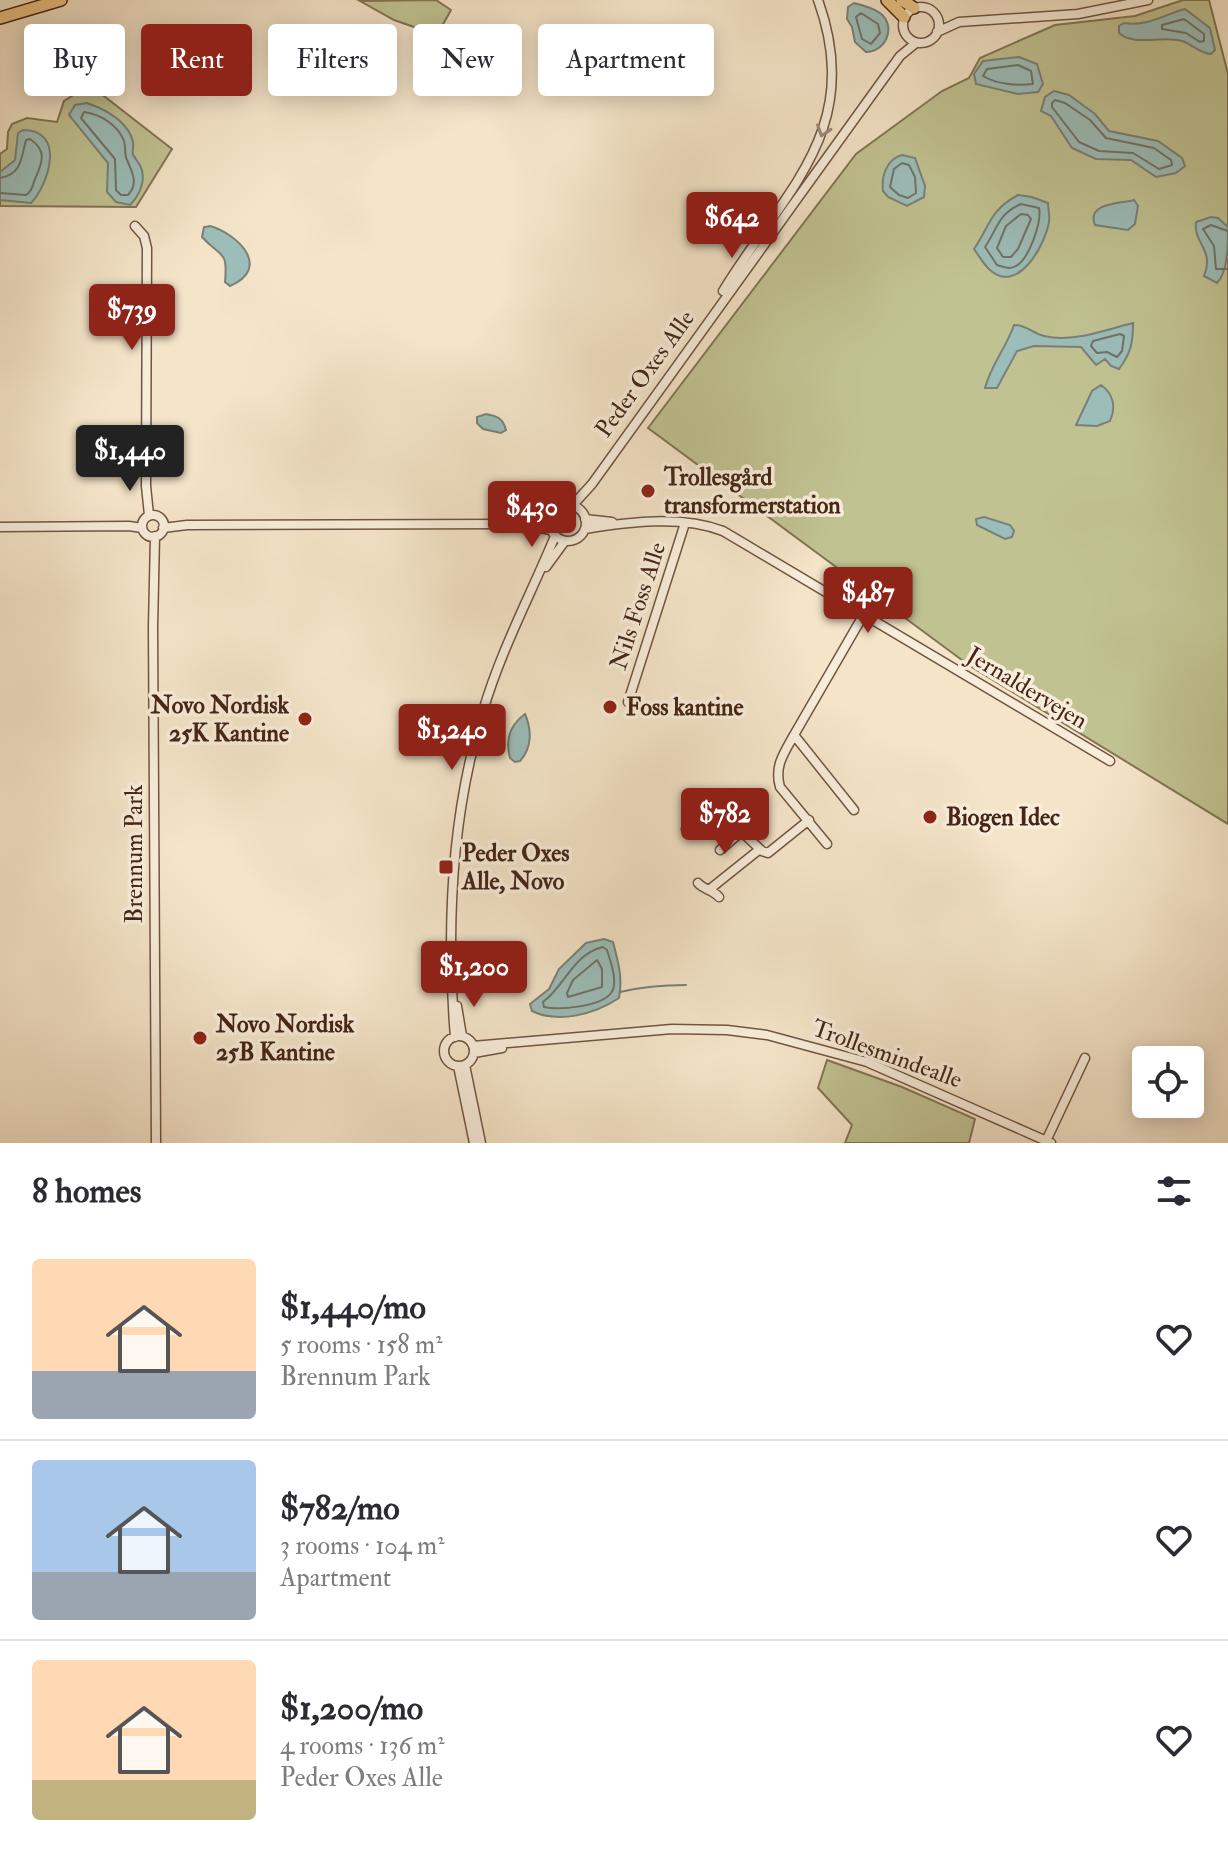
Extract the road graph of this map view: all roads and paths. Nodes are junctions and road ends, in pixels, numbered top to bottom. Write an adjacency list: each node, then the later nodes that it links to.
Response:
1 (61, 0): 8 (highway)
2 (818, 0): 15 (street, one-way to 15)
3 (887, 0): 6 (highway)
4 (902, 0): 6 (highway)
5 (1148, 0): 9 (street)
6 (909, 13): 7 (street); 11 (street)
7 (936, 16): 9 (street); 10 (street)
8 (0, 18)
9 (959, 22): 10 (street)
10 (937, 32): 12 (street)
11 (907, 37): 12 (street); 13 (street, Peder Oxes Alle)
12 (916, 43): 13 (street, Peder Oxes Alle)
13 (900, 56): 15 (street, Peder Oxes Alle)
14 (135, 226): 20 (street)
15 (701, 331): 16 (street, Peder Oxes Alle)
16 (592, 484): 17 (street, Peder Oxes Alle); 18 (street, Peder Oxes Alle)
17 (572, 506): 18 (street); 19 (street)
18 (583, 515): 21 (street, Jernaldervejen); 26 (street)
19 (551, 517): 23 (street); 27 (street)
20 (147, 520): 24 (street); 25 (street); 28 (street)
21 (621, 523): 22 (street, Jernaldervejen); 26 (street, Jernaldervejen)
22 (685, 523): 31 (street, Jernaldervejen); 32 (street, Nils Foss Alle)
23 (518, 524): 24 (street); 27 (street)
24 (163, 525): 28 (street)
25 (0, 527)
26 (585, 529): 29 (street)
27 (553, 533): 29 (street); 30 (street)
28 (153, 536): 50 (street, Brennum Park)
29 (565, 541): 30 (street)
30 (540, 574): 45 (street)
31 (864, 614): 33 (street); 34 (street, Jernaldervejen)
32 (628, 702)
33 (794, 735): 35 (street); 36 (street)
34 (1110, 761)
35 (854, 810)
36 (809, 820): 39 (street); 40 (street)
37 (686, 829): 38 (street)
38 (741, 832): 40 (street); 41 (street)
39 (827, 844)
40 (760, 849): 43 (street)
41 (720, 850)
42 (698, 883): 43 (street)
43 (710, 889): 44 (street)
44 (719, 897)
45 (458, 1037): 46 (street); 48 (street)
46 (474, 1050): 48 (street); 49 (street, Trollesmindealle)
47 (1085, 1058): 49 (street)
48 (462, 1066): 51 (street); 52 (street)
49 (1048, 1142)
50 (156, 1143)
51 (474, 1143)
52 (481, 1143)

